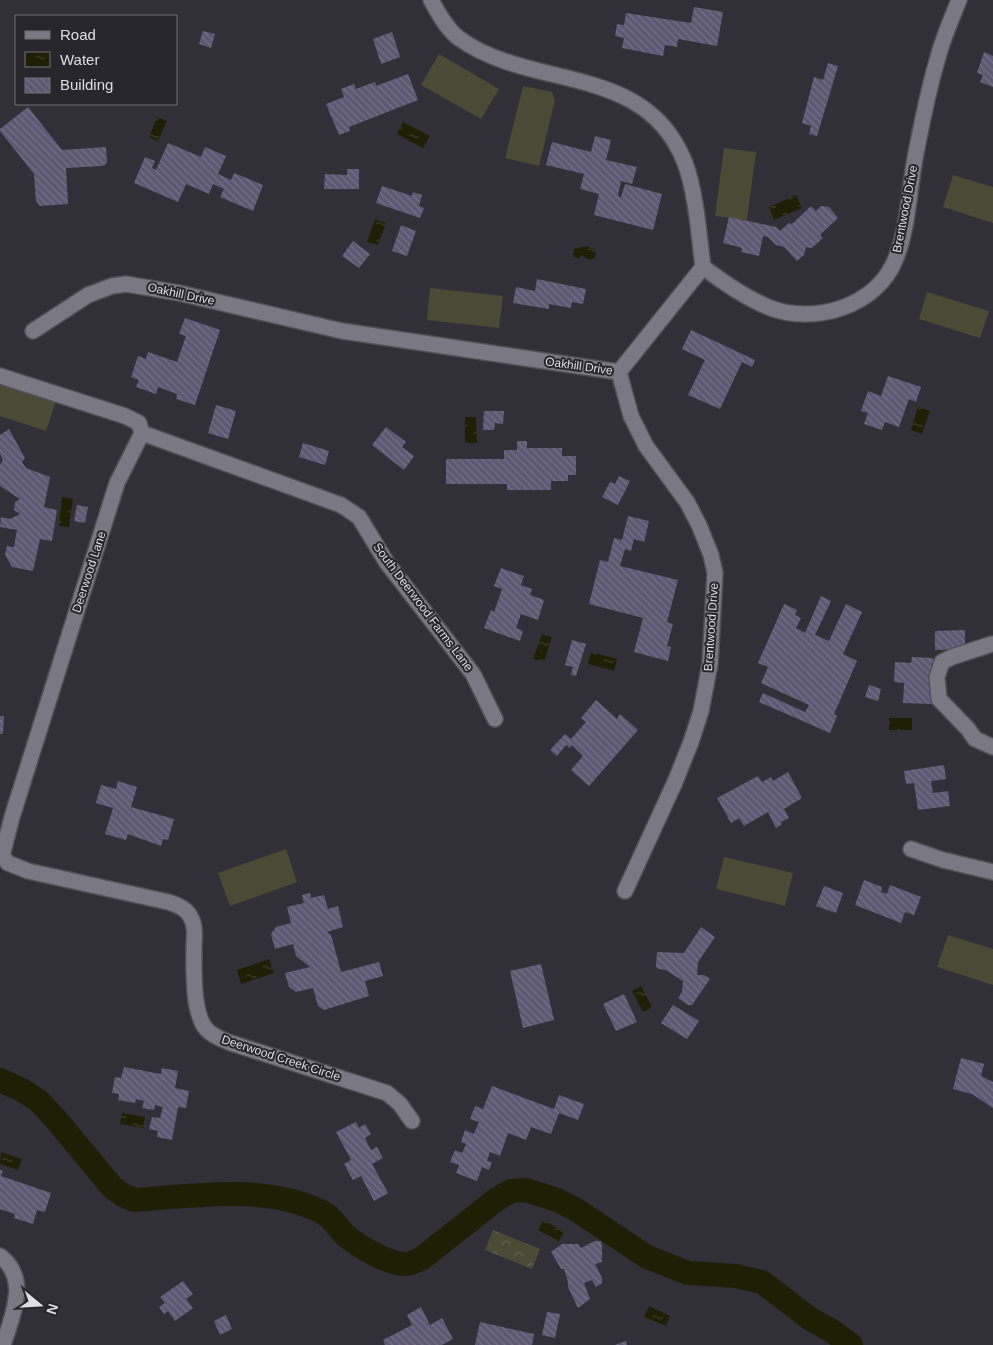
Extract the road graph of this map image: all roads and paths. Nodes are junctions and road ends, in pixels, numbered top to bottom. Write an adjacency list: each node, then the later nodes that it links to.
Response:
1 (431, 0): 3 (street)
2 (959, 0): 3 (street, Brentwood Drive)
3 (703, 267): 5 (street, Oakhill Drive)
4 (32, 331): 5 (street, Oakhill Drive)
5 (619, 372): 14 (street, Brentwood Drive)
6 (0, 376): 7 (street)
7 (142, 433): 9 (street, South Deerwood Farms Lane); 12 (street, Deerwood Lane)
8 (992, 644): 10 (street)
9 (495, 719)
10 (993, 747)
11 (911, 849): 13 (street)
12 (8, 863): 15 (street, Deerwood Creek Circle)
13 (993, 872)
14 (625, 891)
15 (412, 1121)
16 (0, 1256): 17 (street)
17 (3, 1345)

